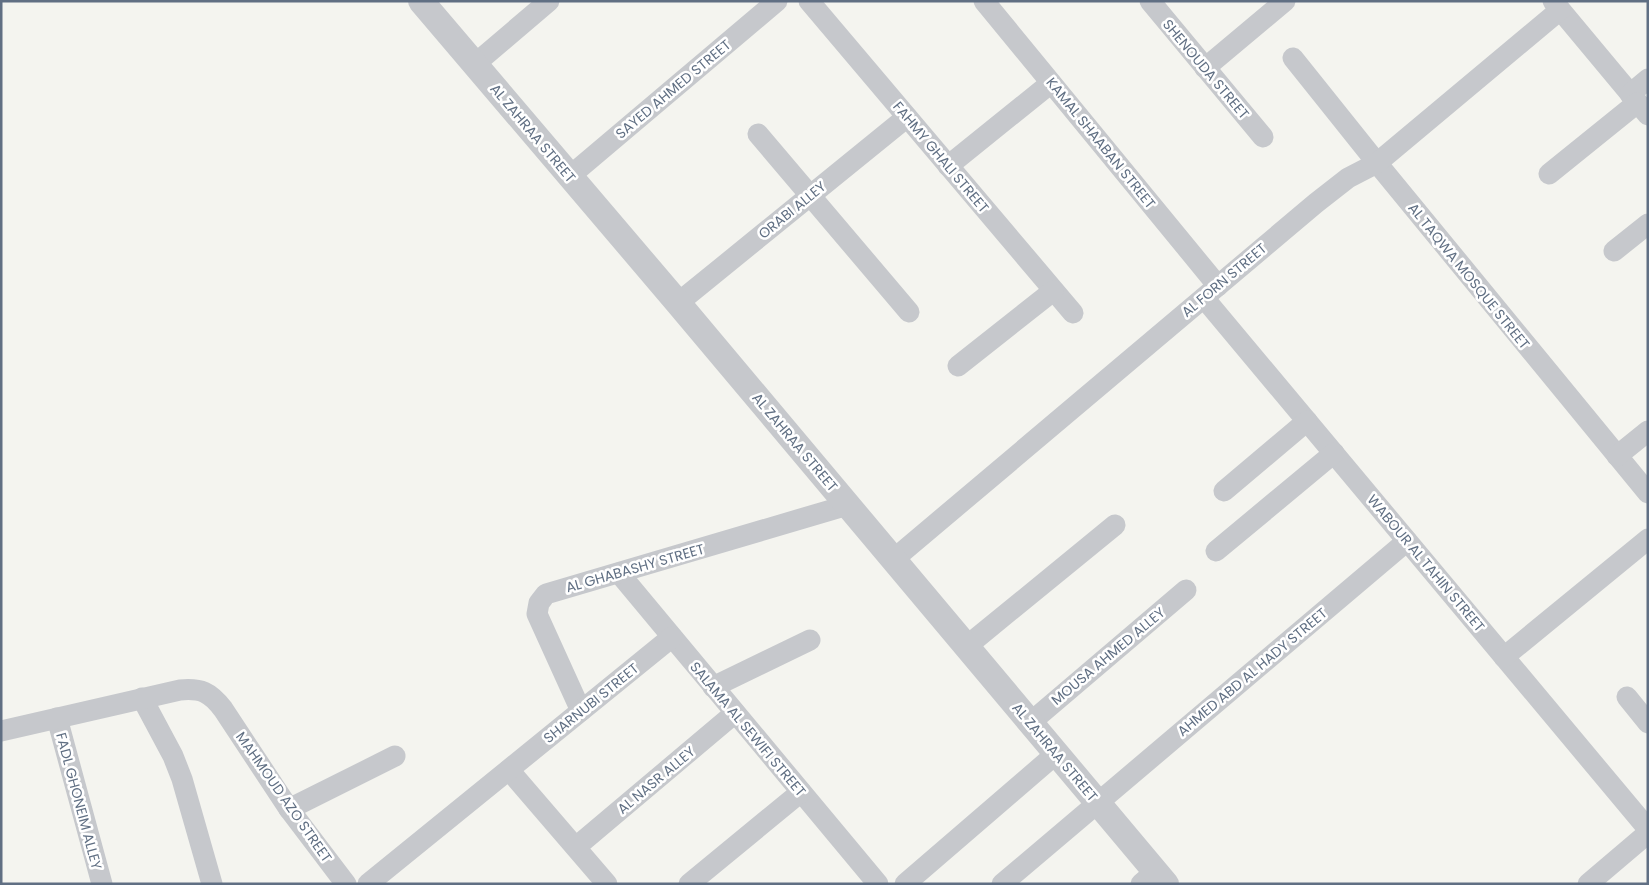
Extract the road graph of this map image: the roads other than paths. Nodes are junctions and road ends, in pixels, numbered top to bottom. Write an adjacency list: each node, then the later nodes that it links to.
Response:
1 (421, 1): 10 (street, AL ZAHRAA STREET)
2 (550, 1): 10 (street)
3 (777, 1): 21 (street, SAYED AHMED STREET)
4 (809, 1): 15 (street, FAHMY GHALI STREET)
5 (984, 1): 13 (street, KAMAL SHAABAN STREET)
6 (1150, 1): 11 (street, SHENOUDA STREET)
7 (1285, 1): 11 (street)
8 (1556, 5): 14 (street); 18 (street, AL FORN STREET)
9 (1293, 58): 18 (street, AL TAQWA MOSQUE STREET)
10 (475, 64): 21 (street, AL ZAHRAA STREET)
11 (1205, 68): 17 (street, SHENOUDA STREET)
12 (1648, 79): 14 (street)
13 (1051, 83): 19 (street); 26 (street, KAMAL SHAABAN STREET)
14 (1638, 104): 20 (street)
15 (907, 117): 19 (street, FAHMY GHALI STREET); 22 (street, ORABI ALLEY)
16 (758, 134): 22 (street)
17 (1263, 137)
18 (1377, 163): 26 (street, AL FORN STREET); 34 (street, AL TAQWA MOSQUE STREET)
19 (948, 166): 25 (street, FAHMY GHALI STREET)
20 (1549, 174)
21 (570, 176): 27 (street, AL ZAHRAA STREET)
22 (810, 195): 27 (street, ORABI ALLEY); 28 (street)
23 (1648, 224): 24 (street)
24 (1614, 251)
25 (1054, 291): 29 (street, FAHMY GHALI STREET); 30 (street)
26 (1211, 292): 31 (street, WABOUR AL TAHIN STREET); 42 (street, AL FORN STREET)
27 (678, 303): 37 (street, AL ZAHRAA STREET)
28 (909, 312)
29 (1072, 313)
30 (958, 366)
31 (1307, 421): 33 (street, WABOUR AL TAHIN STREET); 35 (street)
32 (1648, 431): 34 (street)
33 (1334, 453): 40 (street, WABOUR AL TAHIN STREET); 41 (street)
34 (1617, 456): 36 (street, AL TAQWA MOSQUE STREET)
35 (1224, 491)
36 (1648, 493)
37 (848, 505): 42 (street, AL ZAHRAA STREET); 43 (street, AL GHABASHY STREET)
38 (1115, 525): 47 (street)
39 (1648, 539): 48 (street)
40 (1407, 541): 48 (street, WABOUR AL TAHIN STREET); 62 (street, AHMED ABD AL HADY STREET)
41 (1216, 551)
42 (894, 559): 47 (street, AL ZAHRAA STREET)
43 (619, 573): 45 (street, SALAMA AL SEWIFI STREET); 52 (street, AL GHABASHY STREET)
44 (1186, 590): 55 (street, MOUSA AHMED ALLEY)
45 (672, 637): 49 (street, SALAMA AL SEWIFI STREET); 52 (street, SHARNUBI STREET)
46 (810, 640): 49 (street)
47 (967, 646): 55 (street, AL ZAHRAA STREET)
48 (1504, 657): 64 (street, WABOUR AL TAHIN STREET)
49 (713, 686): 53 (street, SALAMA AL SEWIFI STREET)
50 (1627, 697): 56 (street)
51 (142, 698): 54 (street, MAHMOUD AZO STREET); 63 (street, MAHMOUD AZO STREET); 69 (street)
52 (581, 712): 60 (street, SHARNUBI STREET)
53 (736, 713): 61 (street, SALAMA AL SEWIFI STREET); 66 (street, AL NASR ALLEY)
54 (57, 718): 57 (street, MAHMOUD AZO STREET); 68 (street, FADL GHONEIM ALLEY)
55 (1031, 722): 58 (street, AL ZAHRAA STREET)
56 (1648, 723)
57 (1, 731)
58 (1056, 753): 62 (street, AL ZAHRAA STREET); 75 (street)
59 (395, 756): 63 (street)
60 (509, 770): 66 (street); 71 (street, SHARNUBI STREET)
61 (801, 792): 73 (street); 74 (street, SALAMA AL SEWIFI STREET)
62 (1098, 802): 67 (street, AL ZAHRAA STREET); 76 (street, AHMED ABD AL HADY STREET)
63 (289, 809): 70 (street, MAHMOUD AZO STREET)
64 (1648, 829)
65 (1648, 833): 77 (street)
66 (576, 847): 72 (street)
67 (1154, 880)
68 (102, 884)
69 (212, 884)
70 (346, 884)
71 (368, 884)
72 (607, 884)
73 (689, 884)
74 (878, 884)
75 (905, 884)
76 (1002, 884)
77 (1588, 884)

